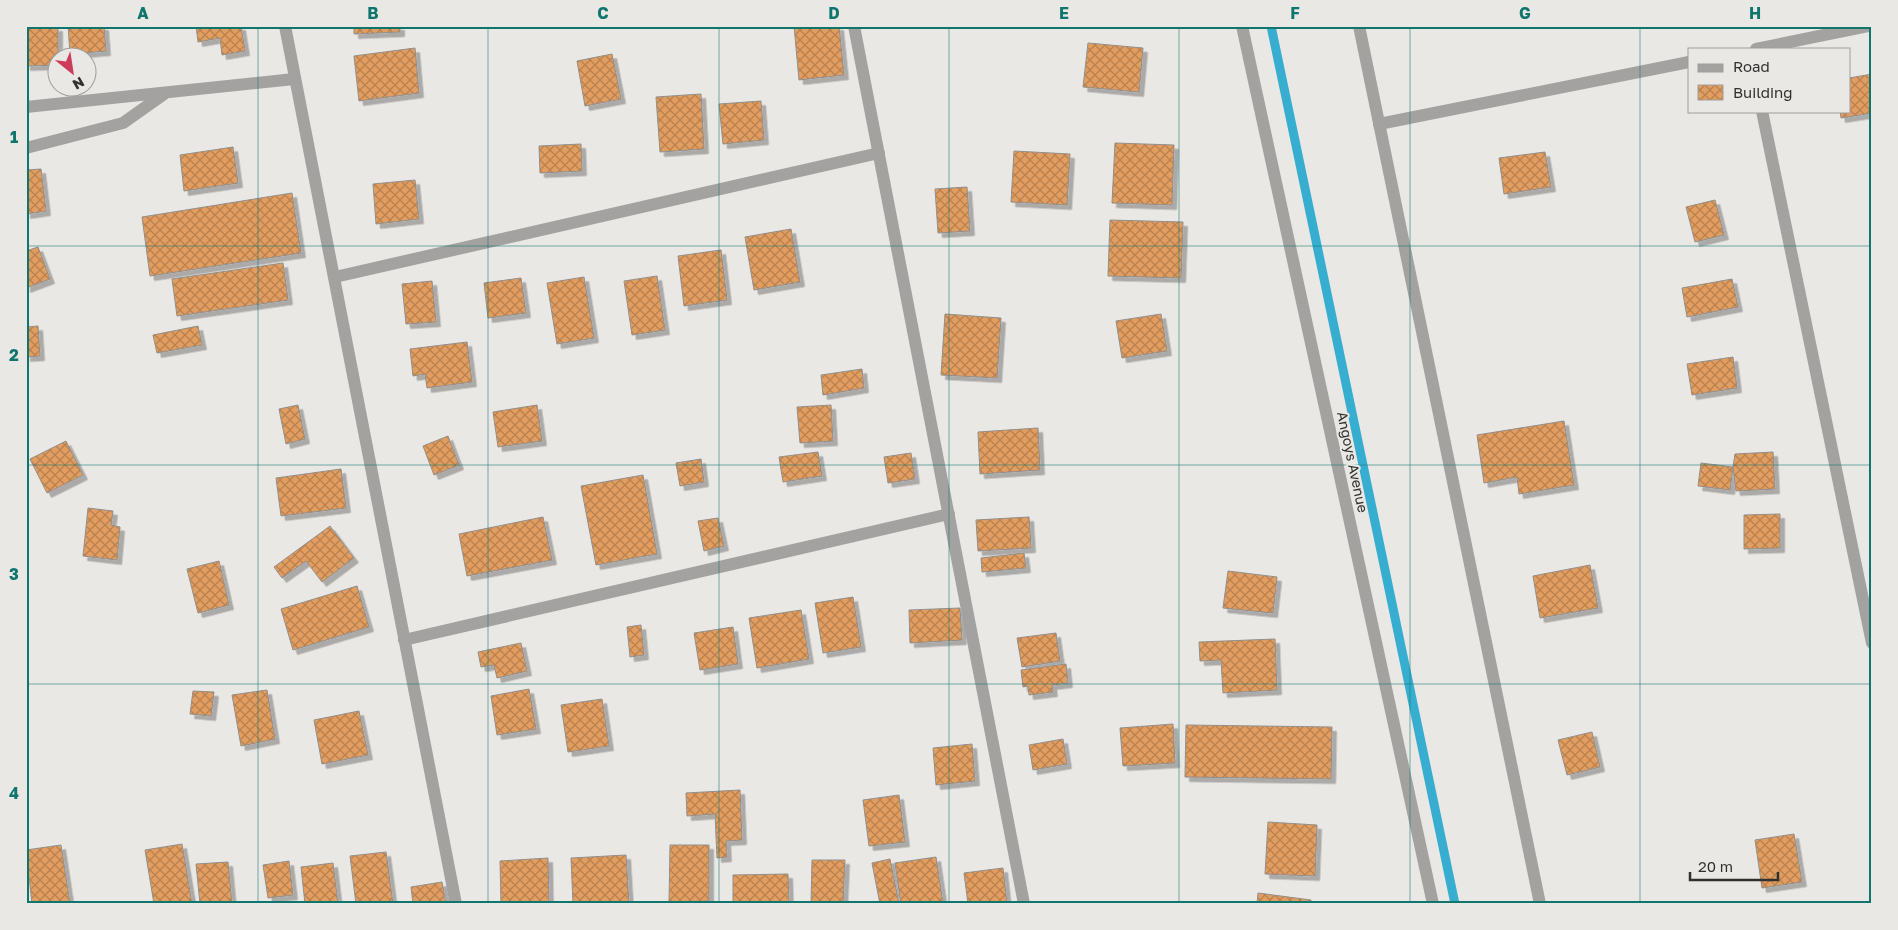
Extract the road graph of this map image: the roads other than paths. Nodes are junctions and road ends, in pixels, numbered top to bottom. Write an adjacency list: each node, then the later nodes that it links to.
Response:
1 (285, 26): 8 (street)
2 (854, 26): 14 (street)
3 (1242, 26): 21 (street, Angoys Avenue)
4 (1358, 26): 12 (street)
5 (1868, 26): 6 (street)
6 (1761, 48)
7 (1688, 62): 12 (street)
8 (294, 79): 9 (street); 15 (street)
9 (166, 93): 10 (street); 13 (street)
10 (26, 107)
11 (1762, 112): 18 (street)
12 (1379, 124): 22 (street)
13 (26, 148)
14 (879, 153): 15 (street); 16 (street)
15 (335, 277): 17 (street)
16 (949, 514): 17 (street); 20 (street)
17 (404, 640): 19 (street)
18 (1872, 643)
19 (456, 904)
20 (1024, 904)
21 (1434, 904)
22 (1540, 904)

